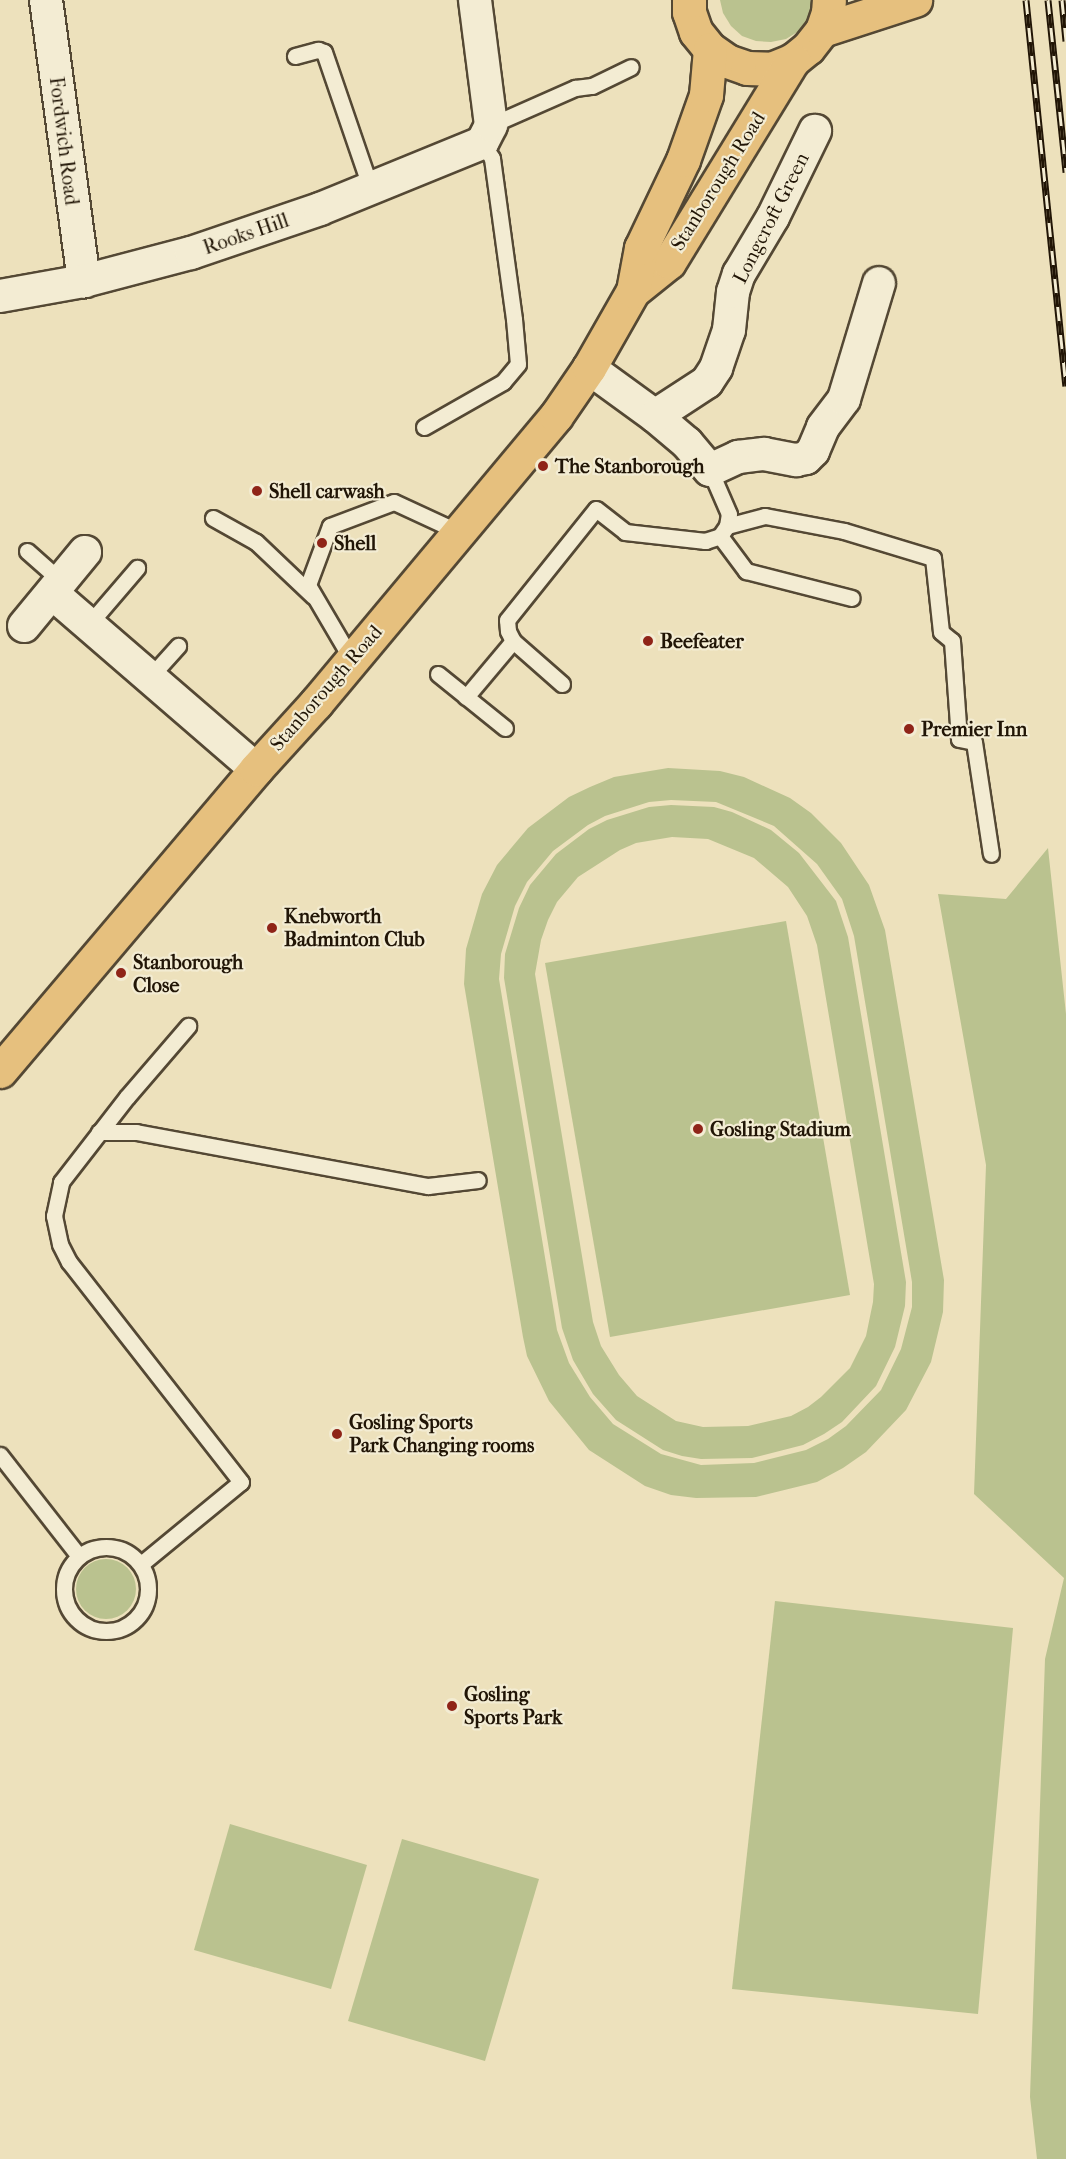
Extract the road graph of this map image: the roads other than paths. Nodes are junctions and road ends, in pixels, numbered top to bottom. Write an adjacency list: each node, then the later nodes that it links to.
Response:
1 (46, 0): 13 (street, Fordwich Road)
2 (475, 0): 11 (street)
3 (688, 0): 6 (main road)
4 (915, 0): 5 (main road)
5 (825, 15): 8 (main road)
6 (710, 49): 8 (main road); 15 (main road, Stanborough Road)
7 (295, 56): 12 (lane)
8 (793, 60): 15 (main road, Stanborough Road)
9 (631, 67): 11 (lane)
10 (815, 131): 18 (street, Longcroft Green)
11 (487, 134): 12 (street, Rooks Hill); 19 (lane)
12 (371, 189): 13 (street, Rooks Hill)
13 (84, 281): 16 (street, Rooks Hill)
14 (879, 283): 20 (street)
15 (633, 291): 17 (main road, Stanborough Road)
16 (0, 296)
17 (589, 368): 18 (street); 23 (main road, Stanborough Road)
18 (655, 416): 20 (street)
19 (424, 427)
20 (710, 470): 22 (lane)
21 (213, 518): 29 (lane)
22 (723, 531): 28 (lane); 32 (lane); 41 (lane)
23 (459, 532): 29 (lane); 34 (main road, Stanborough Road)
24 (27, 550): 27 (lane)
25 (85, 552): 27 (street)
26 (137, 568): 30 (lane)
27 (56, 587): 30 (street); 31 (street)
28 (852, 598)
29 (317, 600): 34 (lane)
30 (89, 624): 36 (street)
31 (24, 626)
32 (513, 641): 37 (lane); 38 (lane)
33 (178, 646): 36 (lane)
34 (352, 660): 40 (main road, Stanborough Road)
35 (438, 674): 38 (lane)
36 (150, 677): 40 (street)
37 (562, 684)
38 (466, 697): 39 (lane)
39 (505, 728)
40 (256, 769): 43 (main road, Stanborough Road)
41 (991, 854)
42 (188, 1026): 44 (lane)
43 (0, 1071)
44 (99, 1132): 45 (lane); 48 (lane)
45 (478, 1180)
46 (0, 1455): 47 (lane)
47 (79, 1556): 48 (lane); 48 (lane)
48 (141, 1564)

